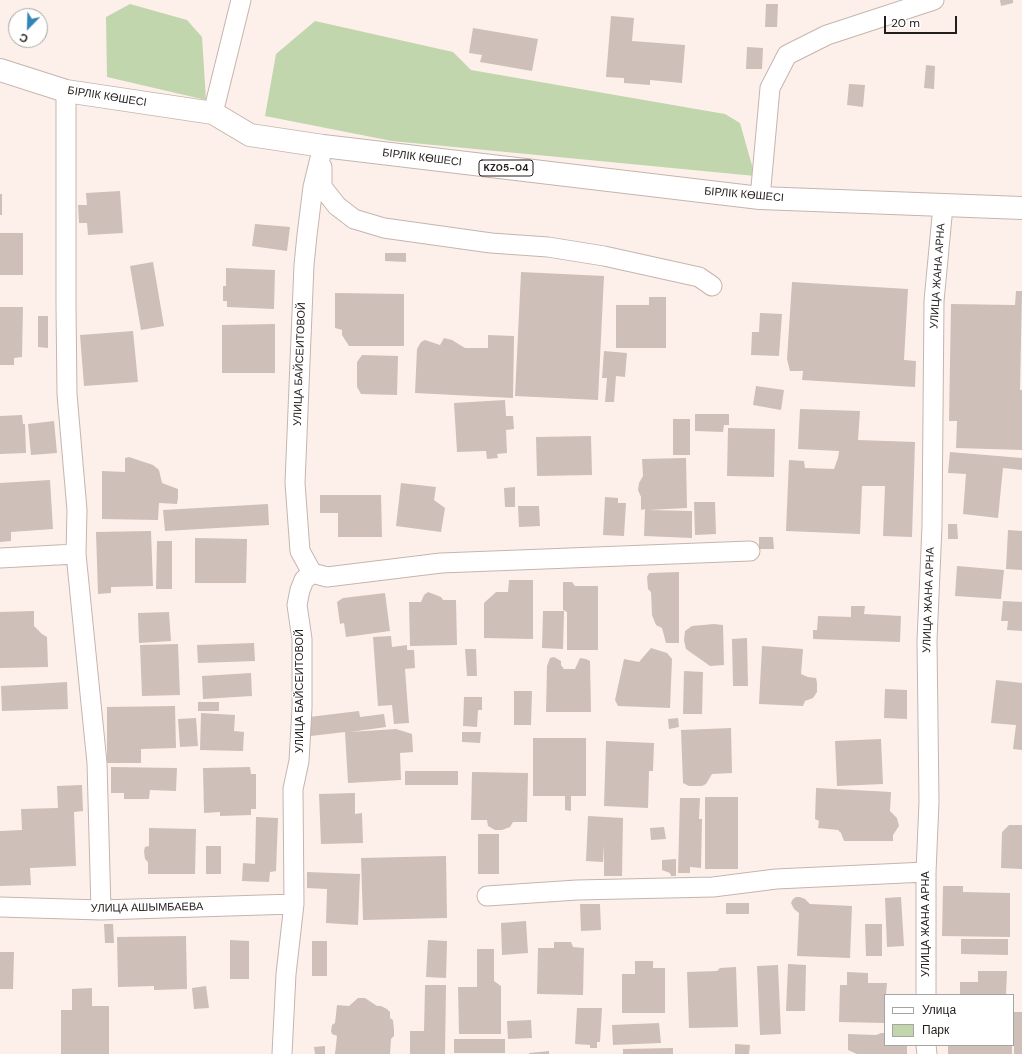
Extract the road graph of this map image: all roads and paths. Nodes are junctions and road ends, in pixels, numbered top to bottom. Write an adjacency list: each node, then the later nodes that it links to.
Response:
1 (241, 0): 5 (street)
2 (934, 0): 7 (street)
3 (0, 70): 4 (main road, БІРЛІК КӨШЕСІ / KZ05-04)
4 (66, 91): 5 (main road, БІРЛІК КӨШЕСІ / KZ05-04); 12 (street)
5 (213, 113): 6 (main road, БІРЛІК КӨШЕСІ / KZ05-04)
6 (323, 146): 7 (main road, БІРЛІК КӨШЕСІ / KZ05-04); 10 (street); 14 (street, УЛИЦА БАЙСЕИТОВОЙ)
7 (760, 198): 8 (main road, БІРЛІК КӨШЕСІ / KZ05-04)
8 (943, 206): 9 (main road, БІРЛІК КӨШЕСІ / KZ05-04); 15 (street, УЛИЦА ЖАНА АРНА)
9 (1022, 208)
10 (712, 286)
11 (750, 550): 14 (street)
12 (76, 554): 13 (street); 19 (street)
13 (0, 558)
14 (312, 573): 17 (street, УЛИЦА БАЙСЕИТОВОЙ)
15 (926, 872): 16 (street); 20 (street, УЛИЦА ЖАНА АРНА)
16 (487, 896)
17 (294, 904): 19 (street, УЛИЦА АШЫМБАЕВА); 21 (street, УЛИЦА БАЙСЕИТОВОЙ)
18 (0, 907): 19 (street, УЛИЦА АШЫМБАЕВА)
19 (101, 910)
20 (926, 994)
21 (282, 1054)

